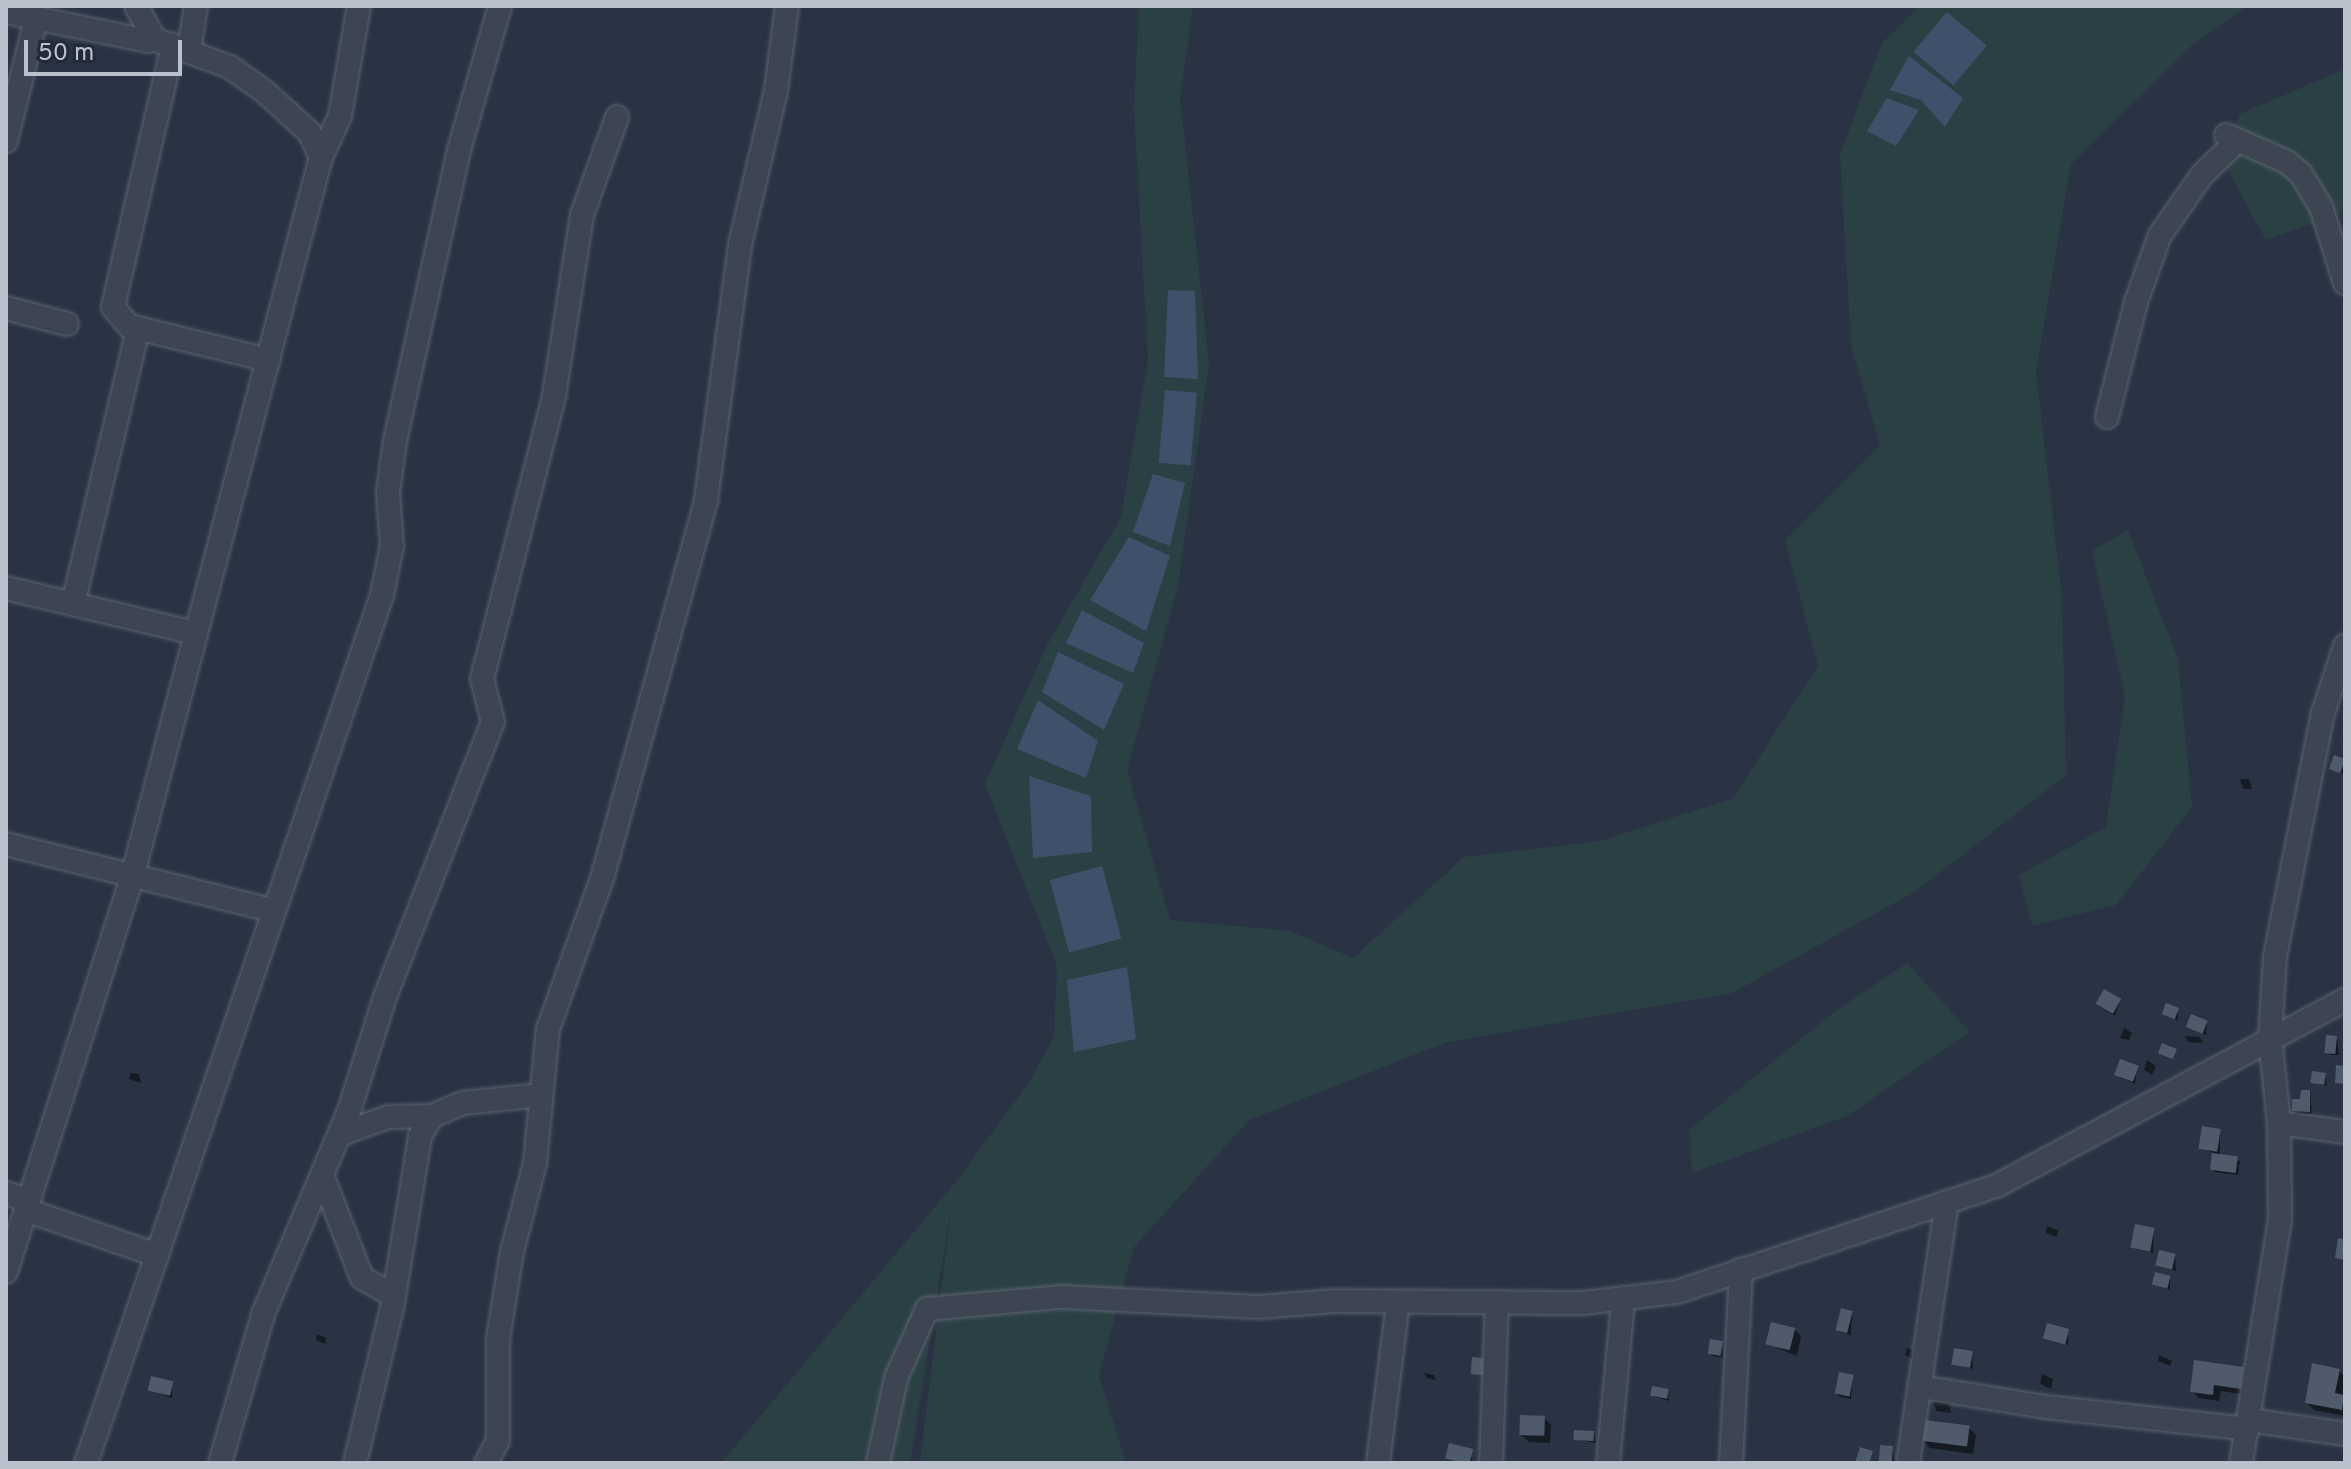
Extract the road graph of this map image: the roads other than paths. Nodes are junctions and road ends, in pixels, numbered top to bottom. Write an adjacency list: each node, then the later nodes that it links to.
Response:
1 (136, 6): 8 (street)
2 (196, 6): 9 (street)
3 (359, 6): 12 (street)
4 (500, 6): 25 (street)
5 (787, 6): 28 (street)
6 (6, 12): 7 (street)
7 (36, 19): 8 (street); 11 (street)
8 (151, 38): 9 (street)
9 (181, 48): 12 (street); 16 (street)
10 (617, 117): 32 (street)
11 (6, 141)
12 (321, 157): 17 (street)
13 (2345, 283): 18 (street)
14 (6, 308): 15 (street)
15 (67, 324)
16 (138, 328): 17 (street); 20 (street)
17 (269, 360): 21 (street)
18 (2107, 417)
19 (6, 588): 20 (street)
20 (73, 604): 21 (street)
21 (195, 633): 24 (street)
22 (2345, 646): 27 (street)
23 (6, 844): 24 (street)
24 (133, 874): 25 (street); 36 (street)
25 (274, 911): 37 (street)
26 (2345, 1000): 27 (street)
27 (2270, 1038): 30 (street); 35 (street)
28 (541, 1095): 29 (street); 50 (street)
29 (432, 1116): 32 (street); 40 (street)
30 (2279, 1123): 31 (street); 45 (street)
31 (2345, 1132)
32 (339, 1135): 33 (street)
33 (322, 1175): 40 (street); 48 (street)
34 (6, 1193): 36 (street)
35 (1947, 1202): 38 (street); 44 (street)
36 (27, 1206): 37 (street); 39 (street)
37 (157, 1255): 47 (street)
38 (1741, 1269): 41 (street); 55 (street)
39 (6, 1272)
40 (393, 1295): 49 (street)
41 (1623, 1300): 43 (street); 54 (street)
42 (1398, 1302): 43 (street); 51 (street); 52 (street)
43 (1497, 1302): 53 (street)
44 (1921, 1387): 45 (street); 56 (street)
45 (2248, 1424): 46 (street); 57 (street)
46 (2345, 1434)
47 (86, 1463)
48 (220, 1463)
49 (355, 1463)
50 (486, 1463)
51 (878, 1463)
52 (1378, 1463)
53 (1491, 1463)
54 (1608, 1463)
55 (1731, 1463)
56 (1908, 1463)
57 (2241, 1463)

